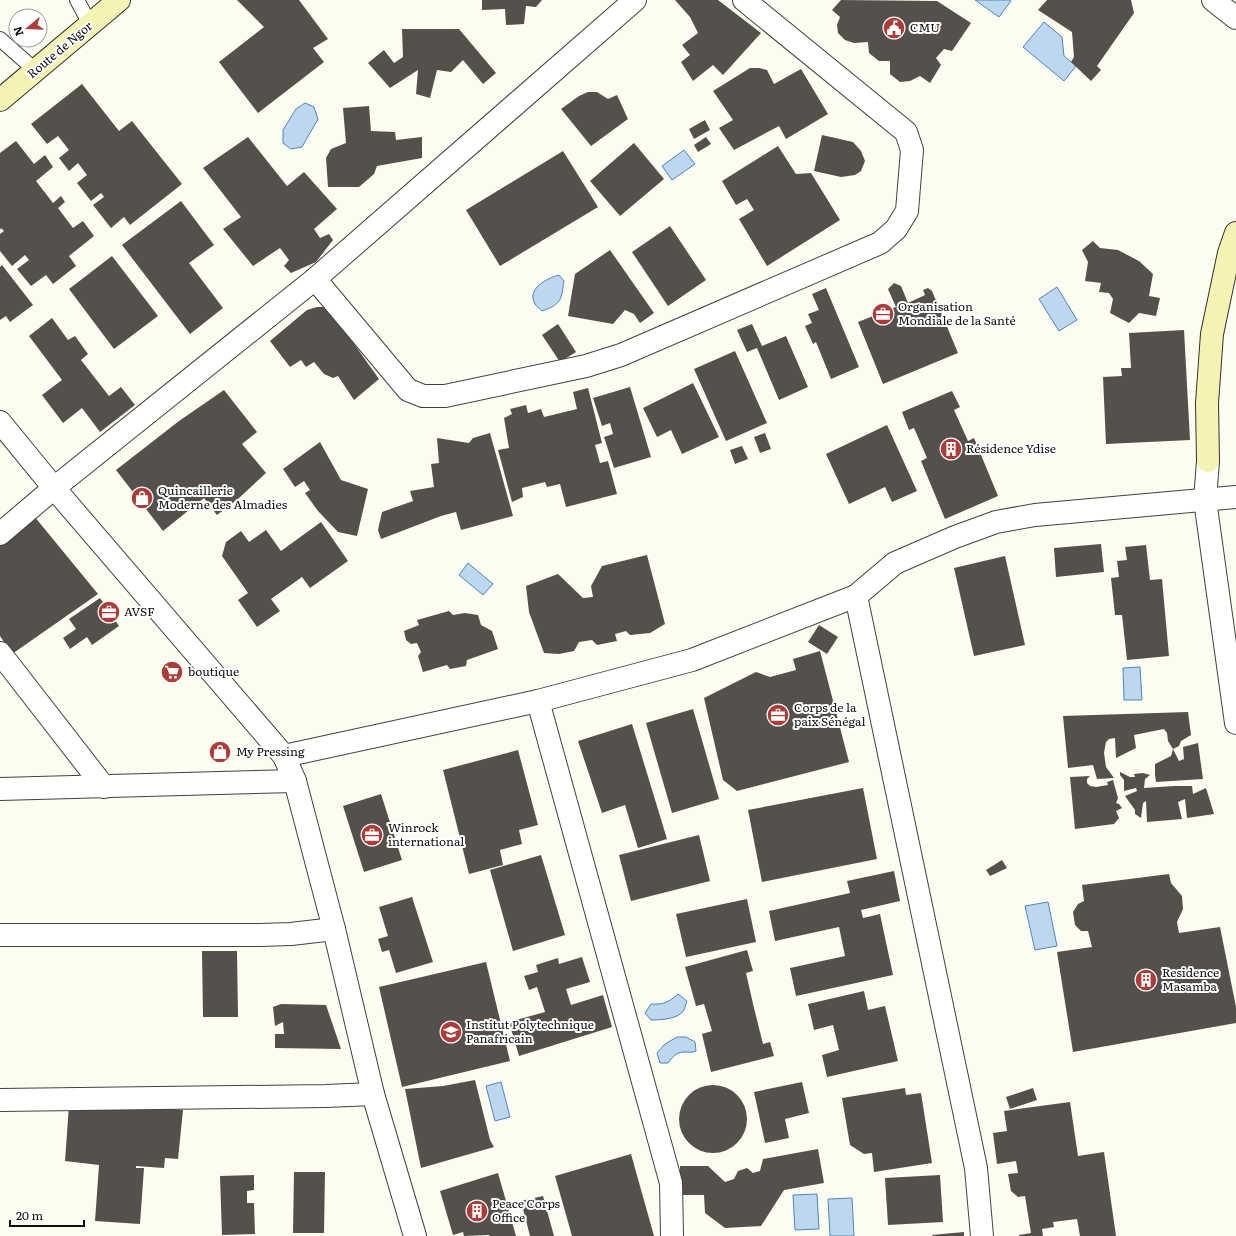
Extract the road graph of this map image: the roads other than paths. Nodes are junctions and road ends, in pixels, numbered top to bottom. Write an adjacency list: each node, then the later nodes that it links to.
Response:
1 (77, 0): 7 (lane)
2 (120, 0): 7 (street, Route de Ngor)
3 (635, 0): 12 (street)
4 (744, 0): 12 (street)
5 (1213, 0): 6 (street)
6 (1236, 18)
7 (90, 24): 9 (street, Route de Ngor)
8 (0, 39): 9 (lane)
9 (35, 70): 10 (street, Route de Ngor)
10 (0, 100)
11 (1236, 233): 16 (street)
12 (315, 279): 14 (street)
13 (0, 422): 14 (street)
14 (54, 488): 17 (street); 23 (street)
15 (1236, 497): 16 (street)
16 (1204, 500): 18 (street); 20 (street)
17 (0, 534)
18 (856, 596): 21 (street); 33 (street)
19 (0, 653): 25 (street)
20 (1233, 677): 22 (street)
21 (538, 701): 23 (street); 32 (street)
22 (1236, 723)
23 (284, 756): 24 (street)
24 (295, 781): 25 (street); 27 (street)
25 (104, 787): 26 (street)
26 (0, 789)
27 (334, 929): 28 (street); 29 (street)
28 (0, 935)
29 (373, 1094): 30 (street); 31 (street)
30 (0, 1100)
31 (415, 1236)
32 (672, 1236)
33 (982, 1236)

